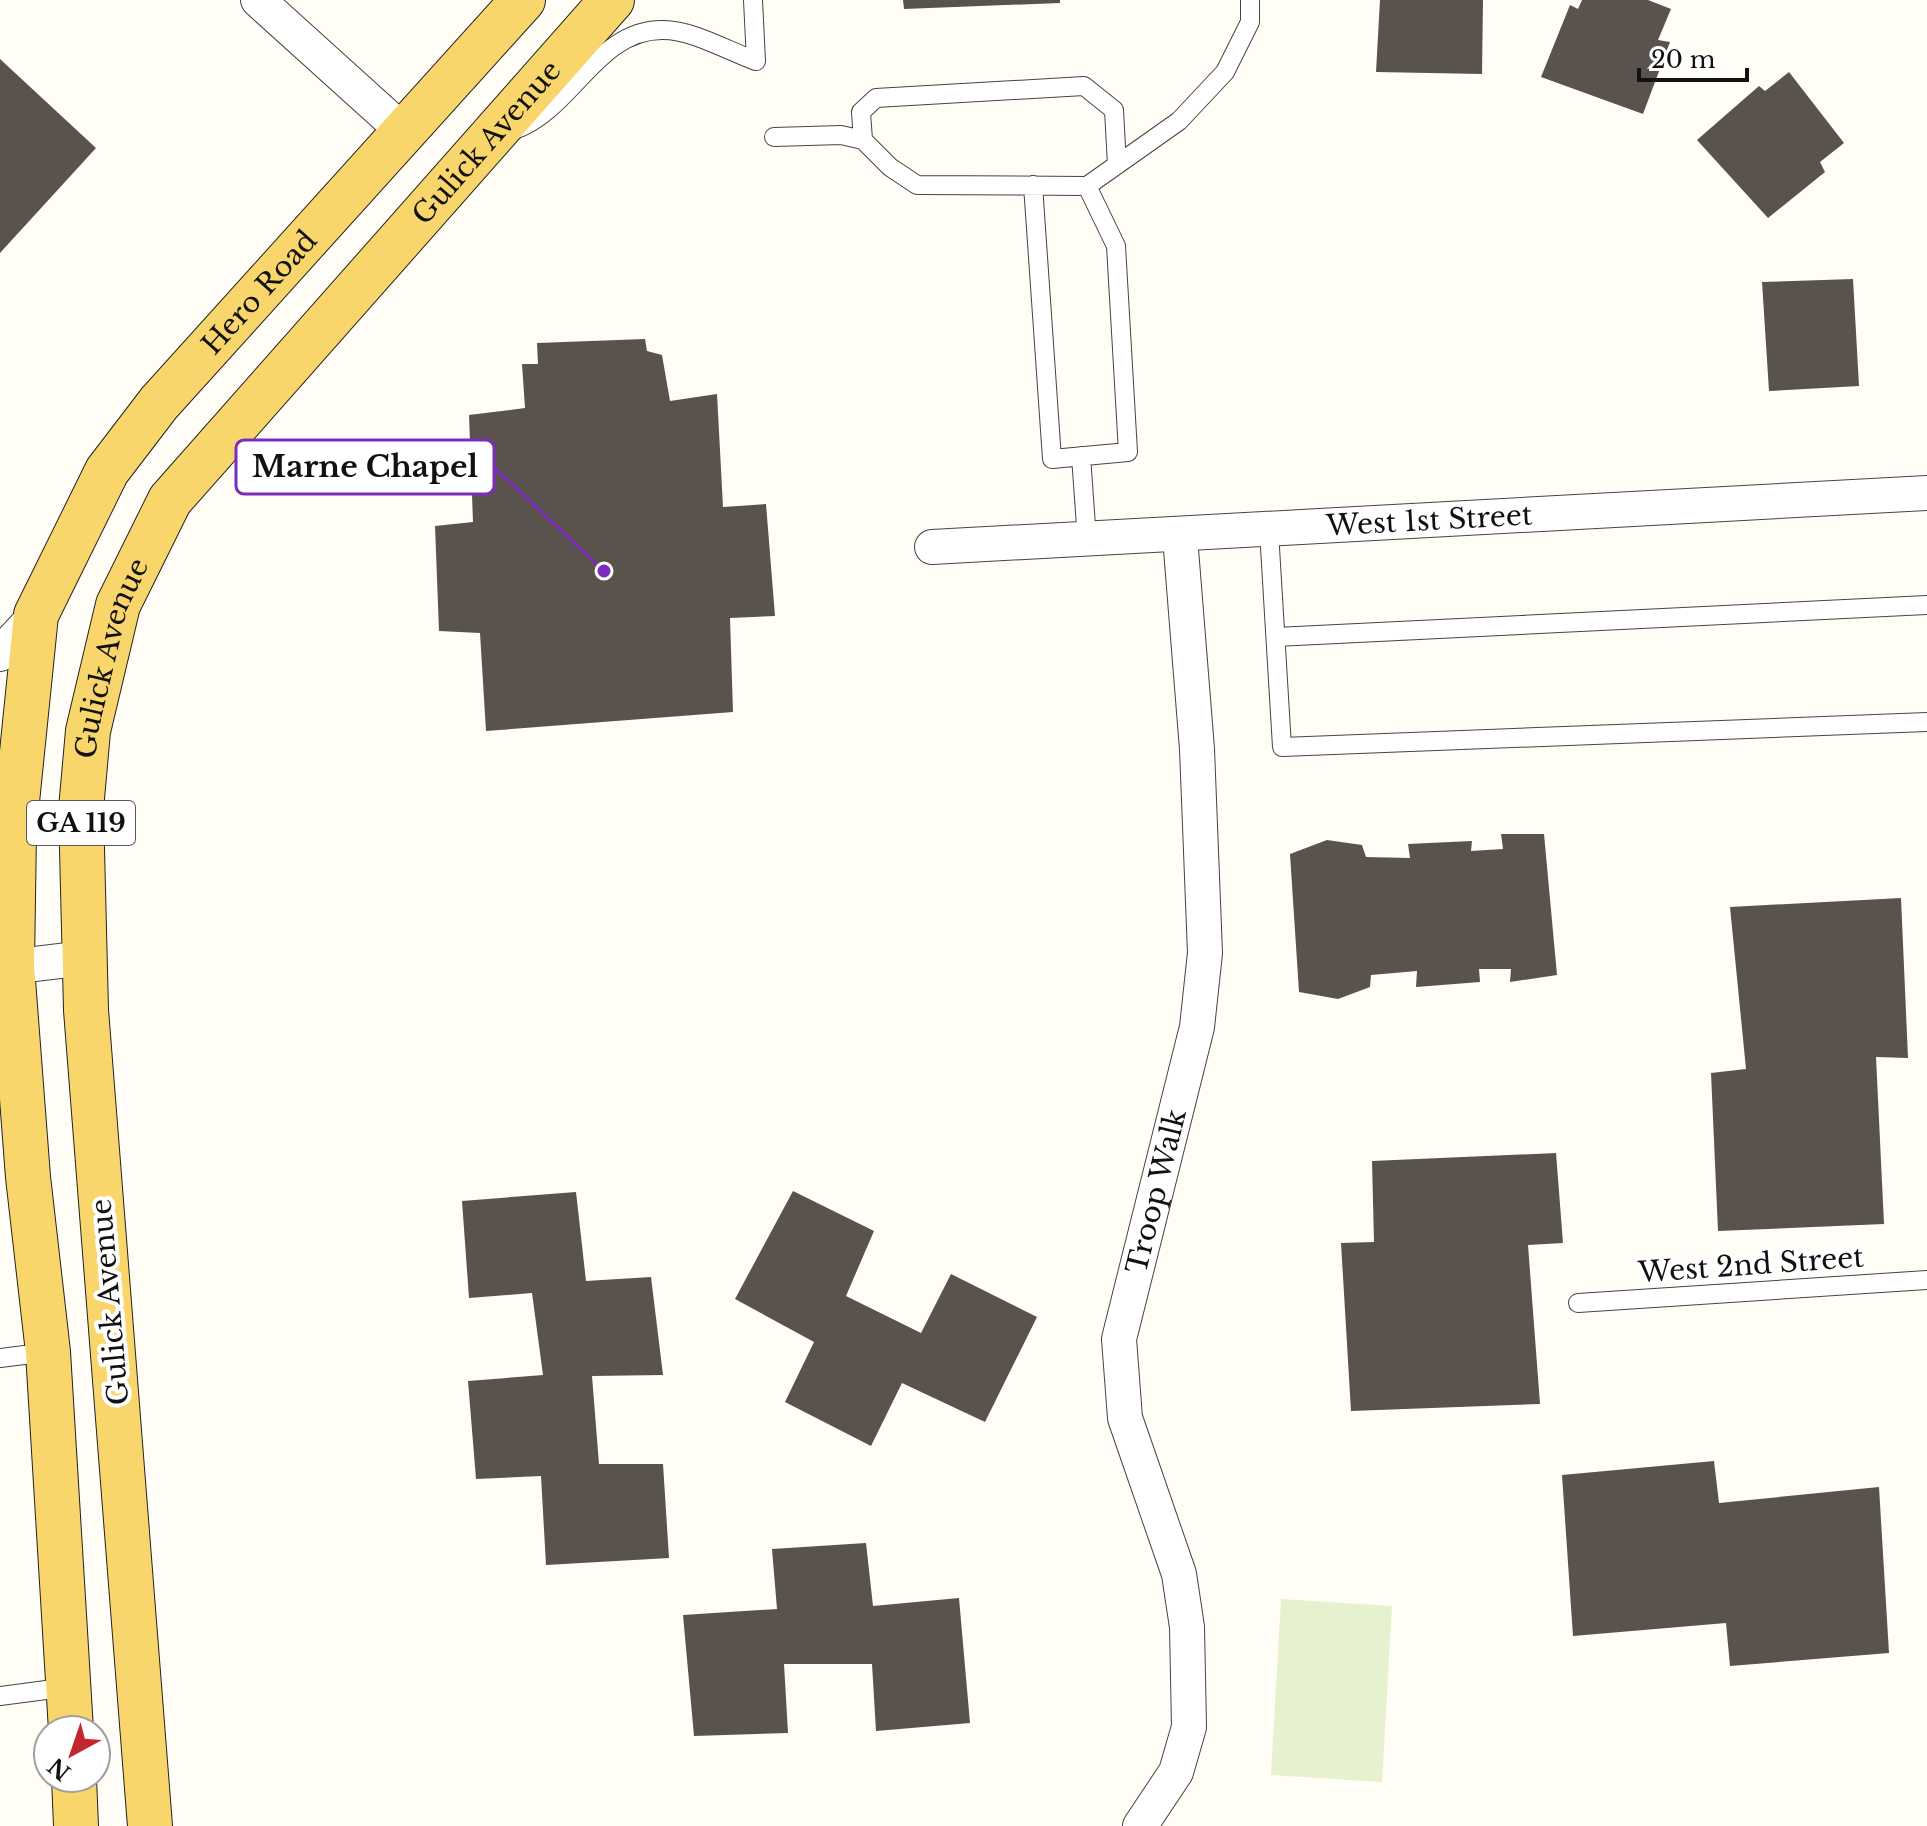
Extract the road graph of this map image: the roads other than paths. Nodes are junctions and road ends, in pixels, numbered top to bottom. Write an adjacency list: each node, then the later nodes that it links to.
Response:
1 (258, 0): 6 (street)
2 (523, 0): 6 (main road, Hero Road / GA 119)
3 (612, 0): 8 (main road, Gulick Avenue / GA 119)
4 (753, 0): 8 (lane)
5 (1250, 0): 10 (lane)
6 (403, 131): 20 (main road, Hero Road / GA 119)
7 (774, 137): 9 (lane)
8 (489, 139): 24 (main road, Gulick Avenue / GA 119)
9 (863, 140): 10 (lane); 11 (lane)
10 (1117, 165): 12 (lane)
11 (1033, 185): 12 (lane); 13 (lane)
12 (1087, 186): 13 (lane)
13 (1081, 456): 17 (lane)
14 (1927, 493): 15 (street, West 1st Street)
15 (1269, 531): 16 (street, West 1st Street); 21 (lane)
16 (1180, 537): 17 (street, West 1st Street); 36 (street, Troop Walk)
17 (1087, 540): 18 (street, West 1st Street)
18 (932, 547)
19 (1927, 605): 21 (lane)
20 (36, 615): 22 (street); 25 (main road, GA 119)
21 (1276, 637): 23 (lane)
22 (0, 654)
23 (1927, 722)
24 (85, 958): 25 (street); 35 (main road, Gulick Avenue / GA 119)
25 (6, 968): 28 (main road, GA 119)
26 (1927, 1280): 27 (lane, West 2nd Street)
27 (1578, 1303)
28 (48, 1352): 29 (lane); 30 (main road, GA 119)
29 (0, 1358)
30 (69, 1687): 31 (lane); 32 (main road, GA 119)
31 (0, 1696)
32 (70, 1714)
33 (75, 1794): 34 (main road)
34 (76, 1826)
35 (150, 1826)
36 (1140, 1826)

